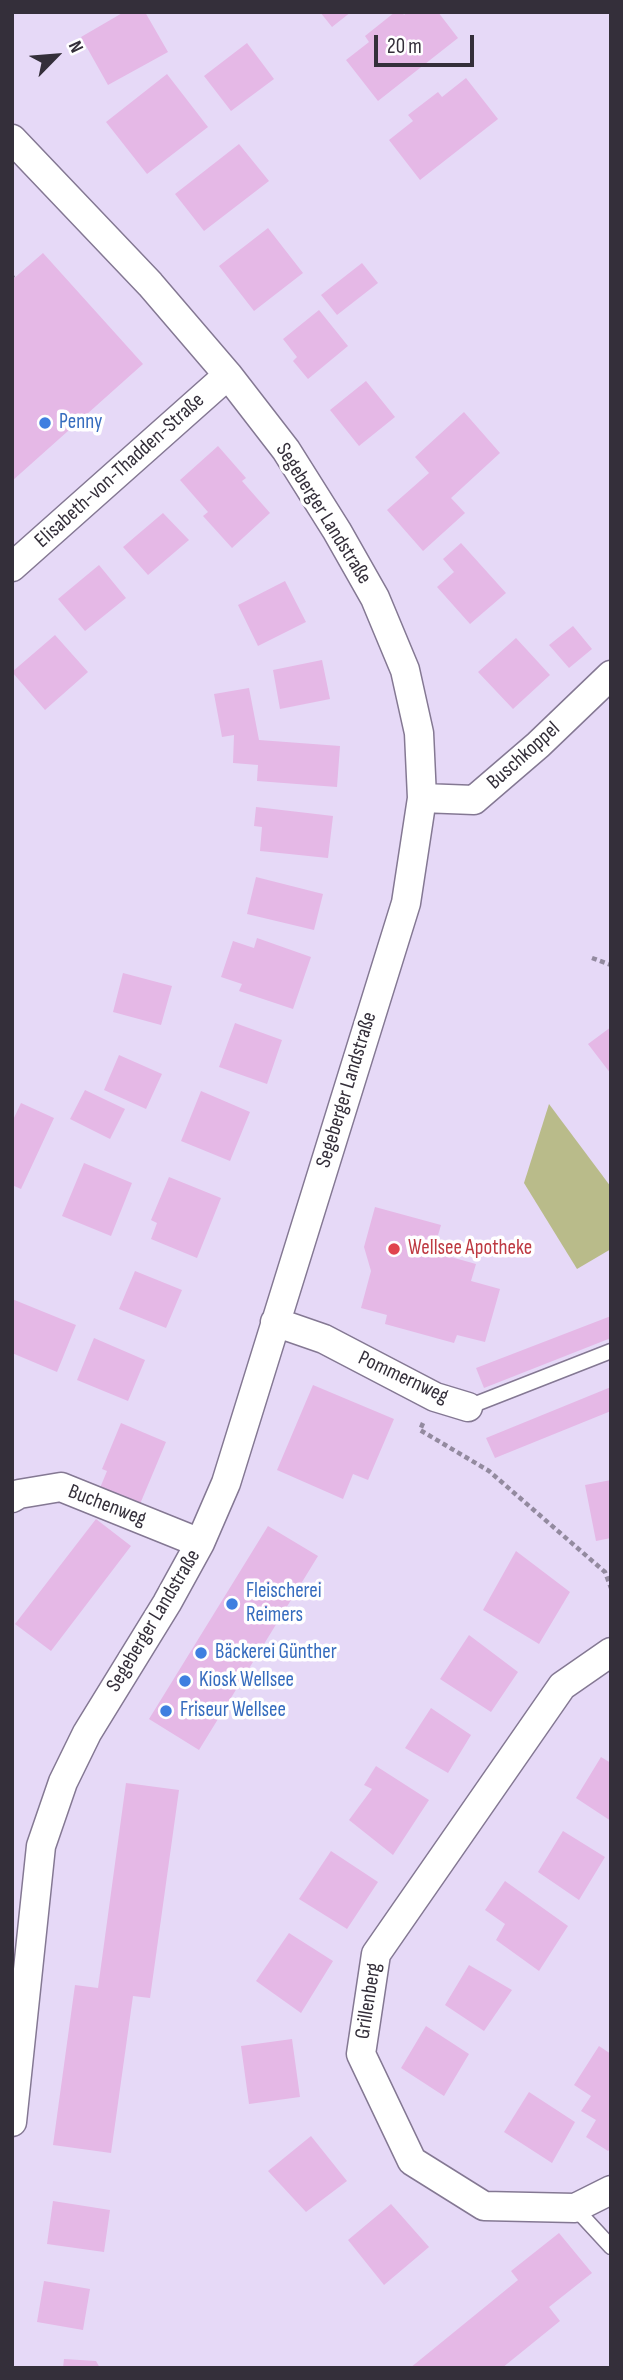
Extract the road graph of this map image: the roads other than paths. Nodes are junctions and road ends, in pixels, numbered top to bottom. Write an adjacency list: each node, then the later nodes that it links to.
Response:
1 (12, 139): 2 (street, Segeberger Landstraße)
2 (228, 375): 3 (street, Elisabeth-von-Thadden-Straße); 5 (street, Segeberger Landstraße)
3 (12, 567)
4 (611, 675): 5 (street, Buschkoppel)
5 (422, 798): 6 (street, Segeberger Landstraße)
6 (275, 1322): 8 (street, Pommernweg); 10 (street, Segeberger Landstraße)
7 (611, 1351): 8 (lane, Pommernweg)
8 (468, 1407)
9 (12, 1499): 10 (street, Buchenweg)
10 (200, 1543): 12 (street, Segeberger Landstraße)
11 (611, 1652): 15 (street, Grillenberg)
12 (22, 1941): 13 (street, Segeberger Landstraße)
13 (12, 2122)
14 (611, 2190): 15 (street, Grillenberg)
15 (575, 2208): 16 (lane)
16 (611, 2246)

